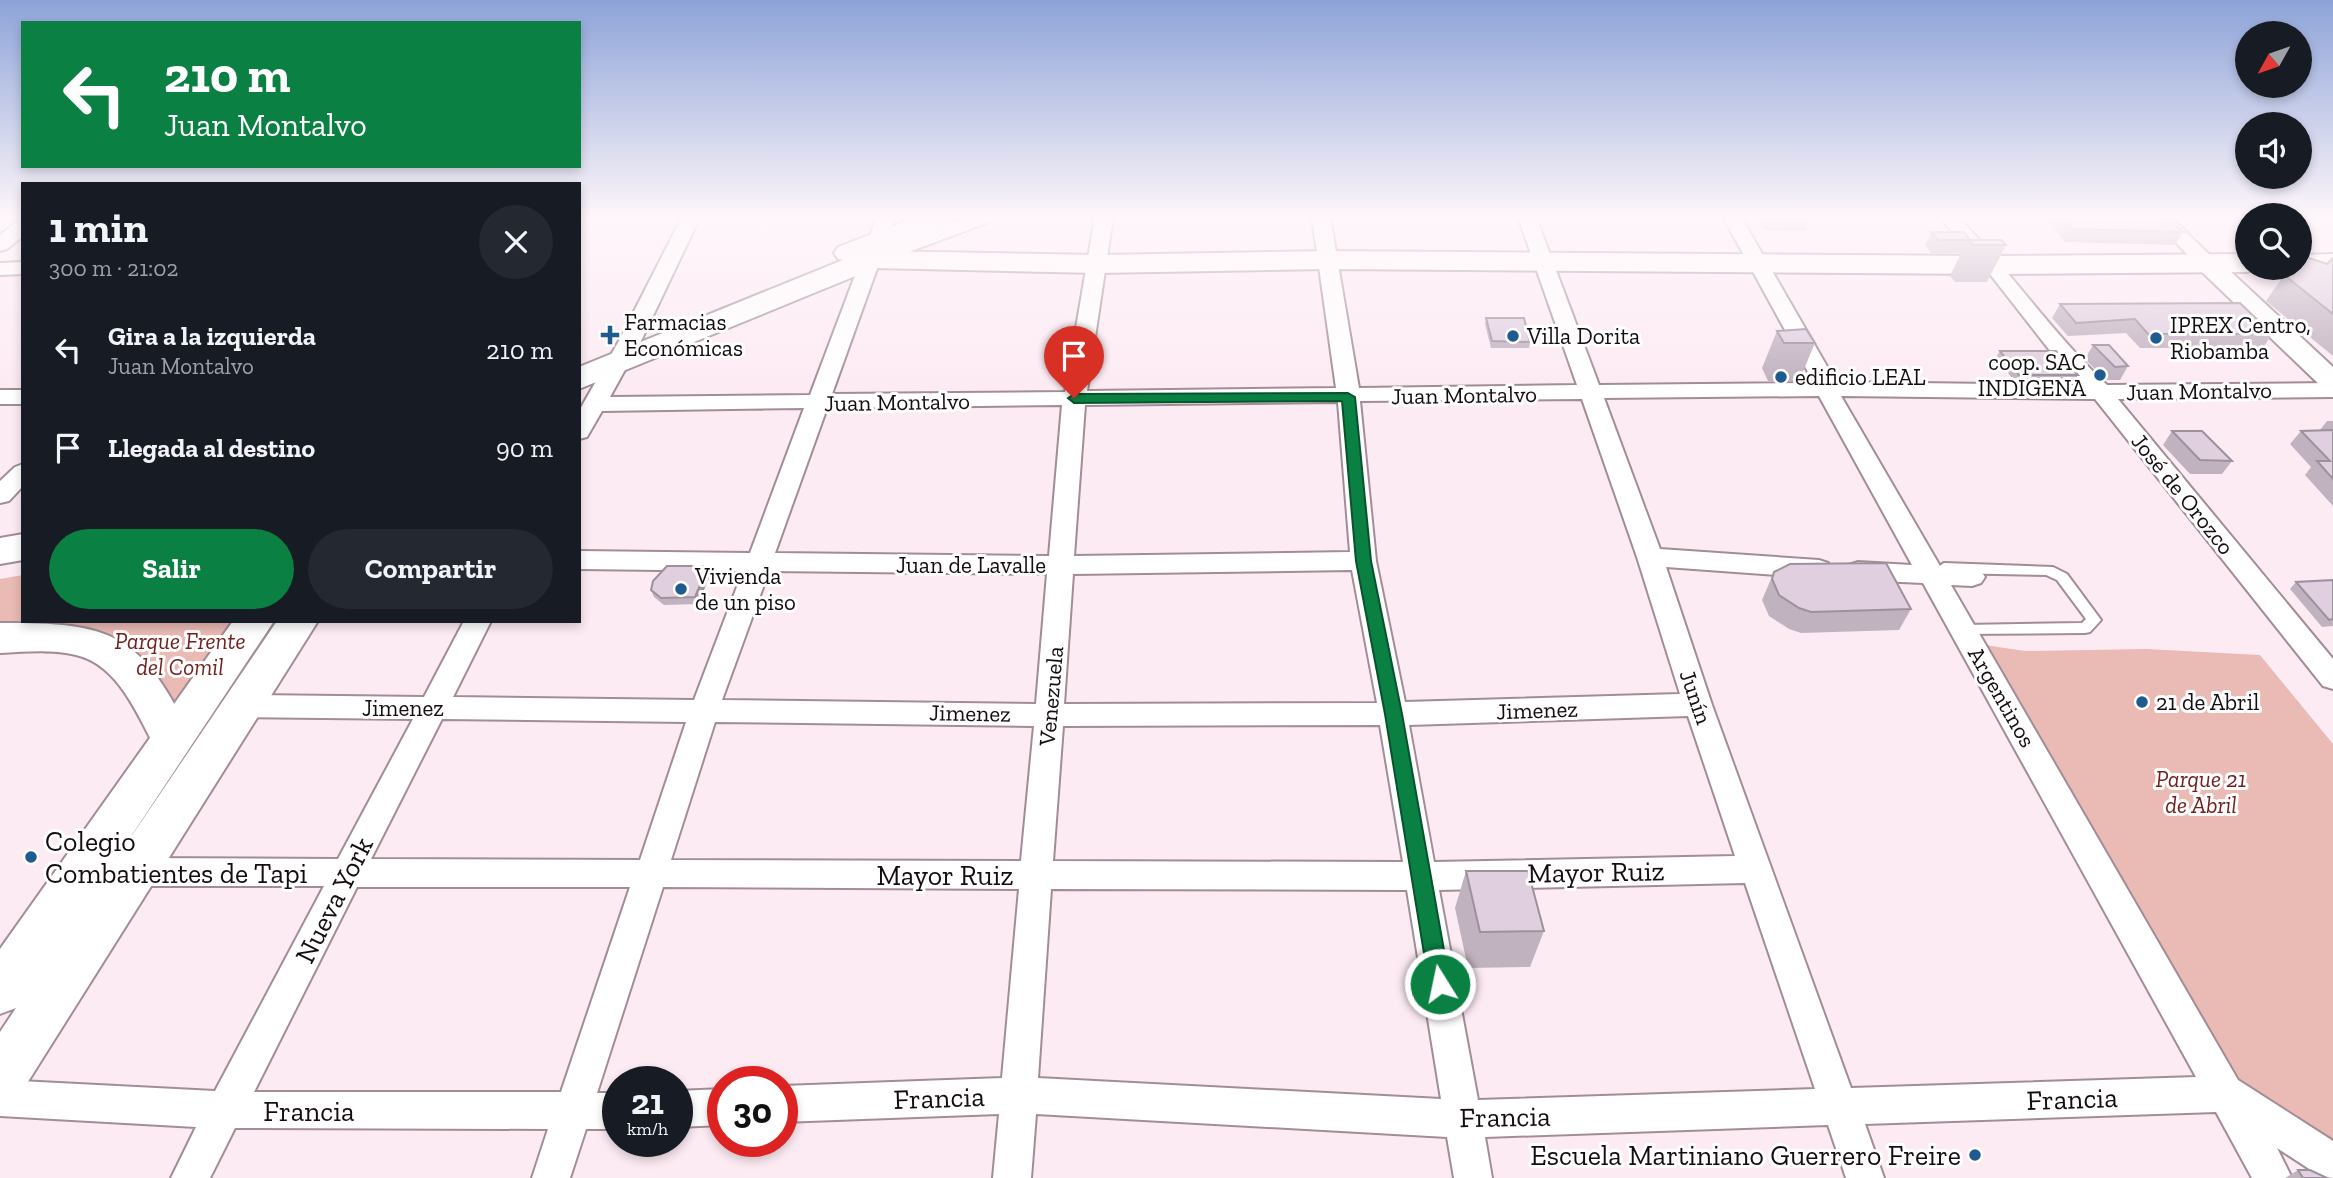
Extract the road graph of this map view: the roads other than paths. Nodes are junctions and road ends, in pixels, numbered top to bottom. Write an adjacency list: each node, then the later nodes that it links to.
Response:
1 (663, 272): 10 (street)
2 (803, 272): 10 (main road)
3 (866, 272): 22 (street)
4 (1097, 272): 21 (street, Venezuela)
5 (1329, 272): 20 (street)
6 (1547, 272): 17 (street, Junín)
7 (1764, 272): 13 (street, Argentinos)
8 (1999, 272): 16 (street, José de Orozco)
9 (2217, 272): 12 (street)
10 (623, 351): 11 (main road); 15 (main road)
11 (581, 359)
12 (2333, 382)
13 (1829, 389): 16 (street, Juan Montalvo); 17 (street, Juan Montalvo); 35 (street, Argentinos)
14 (2333, 390): 16 (street, Juan Montalvo)
15 (587, 392): 22 (street, Juan Montalvo); 23 (street)
16 (2101, 392): 42 (street, José de Orozco)
17 (1589, 393): 20 (street, Juan Montalvo); 28 (street, Junín)
18 (0, 397): 19 (street)
19 (21, 397)
20 (1348, 397): 21 (street, Juan Montalvo); 30 (street)
21 (1074, 398): 22 (street, Juan Montalvo); 32 (street, Venezuela)
22 (818, 403): 31 (street)
23 (581, 422)
24 (21, 474): 25 (street)
25 (0, 495)
26 (21, 547): 27 (main road)
27 (0, 551)
28 (1650, 557): 35 (street); 43 (street, Junín)
29 (581, 560): 31 (street, Juan de Lavalle)
30 (1363, 561): 32 (street, Juan de Lavalle); 47 (street)
31 (759, 564): 32 (street, Juan de Lavalle); 46 (street)
32 (1062, 565): 48 (street, Venezuela)
33 (21, 567): 34 (main road)
34 (0, 571)
35 (1931, 572): 36 (street); 40 (street, Argentinos); 40 (lane)
36 (1972, 577)
37 (253, 623): 49 (main road)
38 (297, 623): 44 (main road)
39 (477, 623): 45 (street, Nueva York)
40 (1964, 630): 58 (street, Argentinos)
41 (0, 638): 49 (main road)
42 (2333, 678)
43 (1698, 705): 47 (street, Jimenez); 50 (street, Junín)
44 (243, 706): 45 (street, Jimenez); 51 (main road)
45 (433, 708): 46 (street, Jimenez); 52 (street, Nueva York)
46 (705, 709): 48 (street, Jimenez); 53 (street)
47 (1393, 714): 48 (street, Jimenez); 55 (street)
48 (1050, 715): 54 (street, Venezuela)
49 (172, 738): 56 (main road)
50 (1756, 869): 55 (street, Mayor Ruiz); 62 (street, Junín)
51 (134, 872): 52 (street, Mayor Ruiz); 57 (main road)
52 (349, 872): 53 (street, Mayor Ruiz); 63 (street, Nueva York)
53 (653, 874): 54 (street, Mayor Ruiz); 65 (street)
54 (1036, 875): 55 (street, Mayor Ruiz); 59 (street, Venezuela)
55 (1421, 876): 66 (street)
56 (0, 991)
57 (0, 1078)
58 (2228, 1094): 62 (street, Francia); 67 (street); 73 (street, Argentinos)
59 (1019, 1095): 61 (street, Francia); 66 (street, Francia); 70 (street, Venezuela)
60 (0, 1098): 63 (street, Francia)
61 (798, 1103)
62 (1838, 1105): 66 (street, Francia); 72 (street, Junín)
63 (226, 1110): 65 (street, Francia); 68 (street, Nueva York)
64 (602, 1112): 65 (street, Francia)
65 (572, 1113): 69 (street)
66 (1463, 1119): 71 (street)
67 (2333, 1163)
68 (190, 1178)
69 (551, 1178)
70 (1013, 1178)
71 (1473, 1178)
72 (1865, 1178)
73 (2273, 1178)

